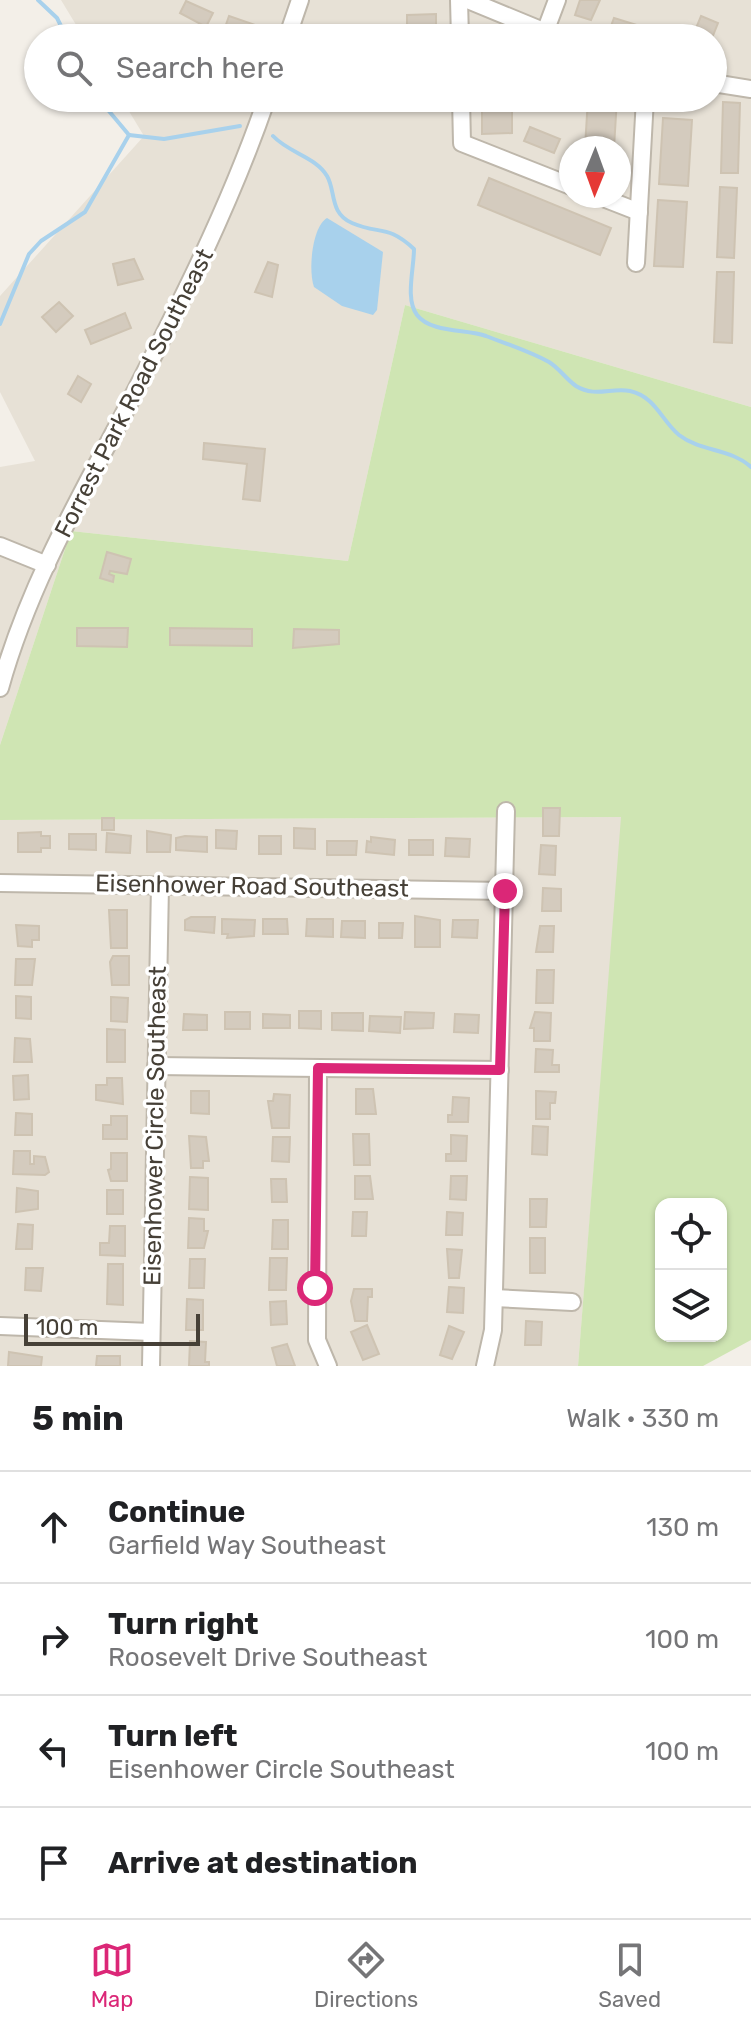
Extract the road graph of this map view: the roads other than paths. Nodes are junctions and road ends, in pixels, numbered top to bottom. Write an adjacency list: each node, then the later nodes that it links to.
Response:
1 (459, 0): 6 (street)
2 (468, 0): 7 (street)
3 (557, 0): 8 (street)
4 (296, 1): 5 (street)
5 (290, 24)
6 (460, 24)
7 (526, 24)
8 (554, 24)
9 (727, 85): 10 (street)
10 (751, 89)
11 (262, 112): 19 (street, Forrest Park Road Southeast)
12 (461, 112): 14 (street)
13 (644, 112): 16 (street)
14 (559, 181)
15 (629, 208): 16 (street)
16 (639, 212): 17 (street)
17 (636, 263)
18 (0, 546): 19 (street)
19 (47, 565): 20 (street, Forrest Park Road Southeast)
20 (0, 688)
21 (506, 811): 24 (street)
22 (0, 883): 23 (street, Eisenhower Road Southeast)
23 (160, 885): 24 (street, Eisenhower Road Southeast); 25 (street, Eisenhower Circle Southeast)
24 (505, 891): 27 (street)
25 (156, 1066): 26 (street); 31 (street, Eisenhower Circle Southeast)
26 (318, 1068): 27 (street); 33 (street)
27 (500, 1070): 28 (street)
28 (494, 1298): 29 (street); 34 (street)
29 (572, 1302)
30 (0, 1326): 31 (street)
31 (151, 1332): 32 (street, Eisenhower Circle Southeast)
32 (151, 1366)
33 (328, 1366)
34 (485, 1366)

